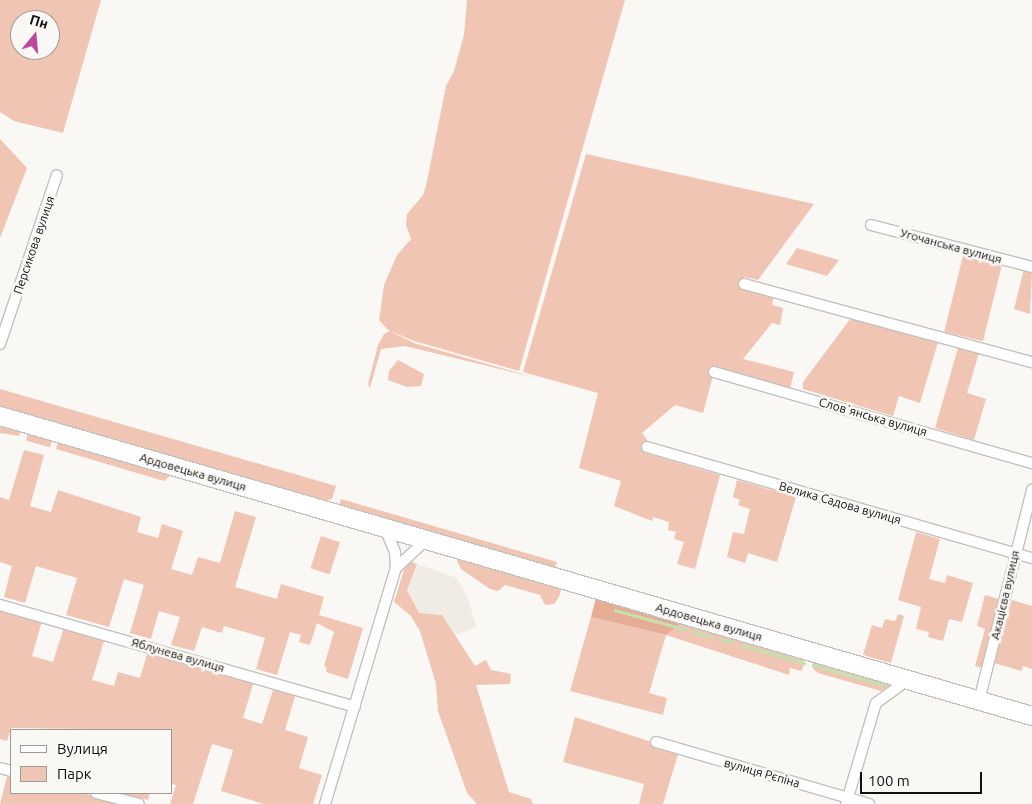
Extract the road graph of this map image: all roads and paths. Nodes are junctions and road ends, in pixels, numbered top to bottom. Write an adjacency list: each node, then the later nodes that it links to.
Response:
1 (57, 175): 5 (street, Персикова вулиця)
2 (871, 225): 3 (street, Угочанська вулиця)
3 (1032, 267)
4 (744, 284): 6 (street)
5 (0, 344)
6 (1032, 362)
7 (714, 372): 10 (street, Словʼянська вулиця)
8 (0, 416): 12 (highway, Ардовецька вулиця)
9 (648, 447): 14 (street, Велика Садова вулиця)
10 (1032, 463)
11 (1032, 490): 14 (street, Акацієва вулиця)
12 (385, 528): 13 (highway, Ардовецька вулиця); 16 (street)
13 (426, 540): 16 (street); 18 (highway, Ардовецька вулиця)
14 (1016, 554): 15 (street, Велика Садова вулиця); 19 (street, Акацієва вулиця)
15 (1032, 558)
16 (396, 568): 20 (street)
17 (0, 605): 20 (street, Яблунева вулиця)
18 (904, 679): 19 (highway, Ардовецька вулиця); 24 (street)
19 (979, 701): 21 (highway, Ардовецька вулиця)
20 (349, 705): 26 (street)
21 (1032, 716)
22 (656, 742): 24 (street, вулиця Рєпіна)
23 (100, 794): 25 (street)
24 (847, 801): 27 (street, вулиця Рєпіна)
25 (139, 804)
26 (325, 804)
27 (869, 804)

